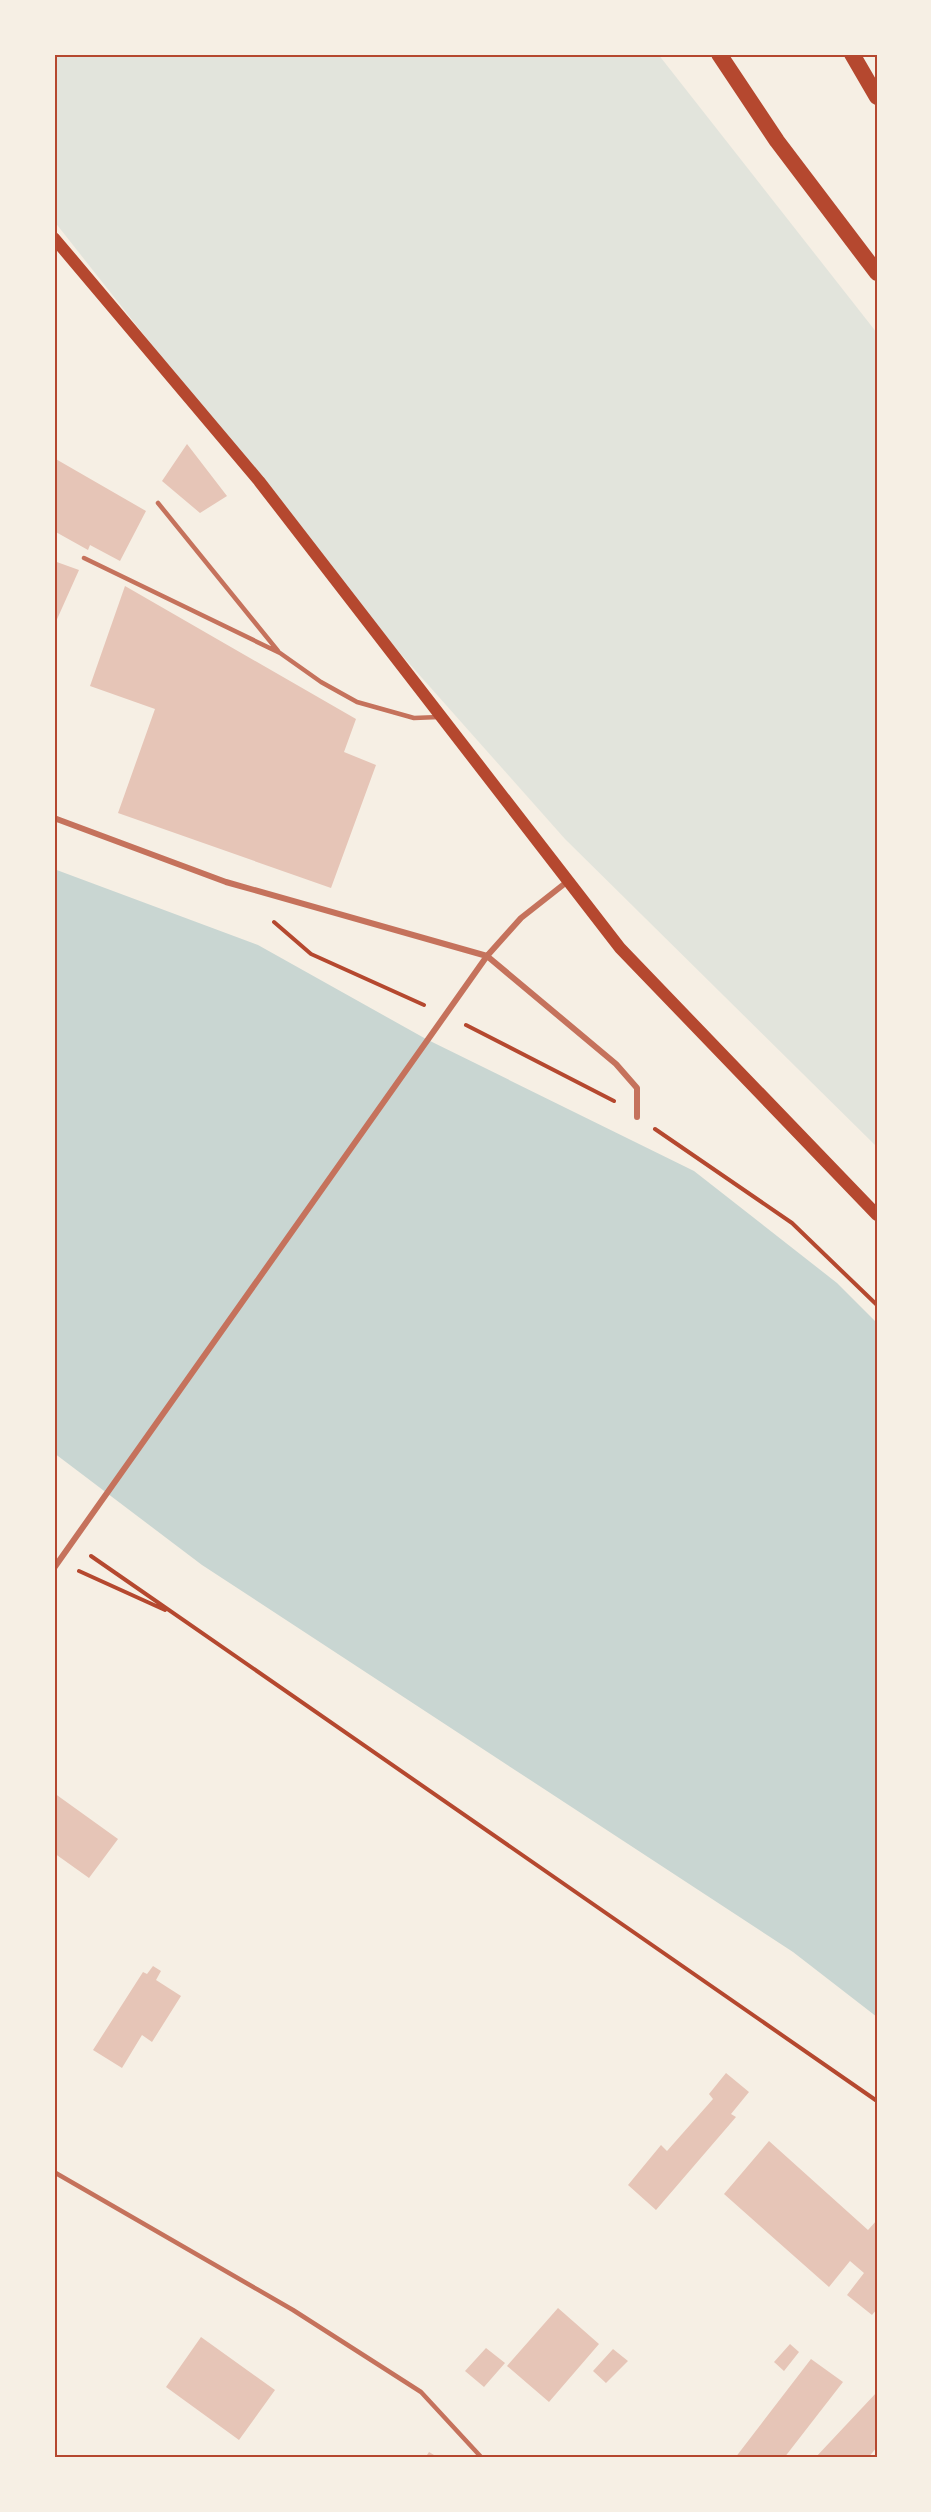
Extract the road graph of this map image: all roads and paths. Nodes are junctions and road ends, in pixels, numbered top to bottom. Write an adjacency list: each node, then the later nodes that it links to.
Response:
1 (719, 54): 5 (highway)
2 (852, 54): 3 (highway)
3 (877, 97)
4 (54, 238): 9 (main road)
5 (877, 273)
6 (158, 503): 8 (lane)
7 (84, 558): 8 (lane)
8 (280, 653): 9 (lane)
9 (441, 717): 11 (main road)
10 (54, 818): 13 (street)
11 (569, 880): 13 (street); 17 (main road)
12 (268, 918): 14 (path)
13 (487, 956): 16 (street); 20 (street)
14 (426, 1006)
15 (457, 1020): 16 (path)
16 (637, 1117): 18 (path)
17 (877, 1215)
18 (877, 1305)
19 (91, 1555): 21 (path)
20 (56, 1566): 21 (path)
21 (174, 1614): 22 (path)
22 (877, 2101)
23 (54, 2172): 24 (lane)
24 (482, 2458)

